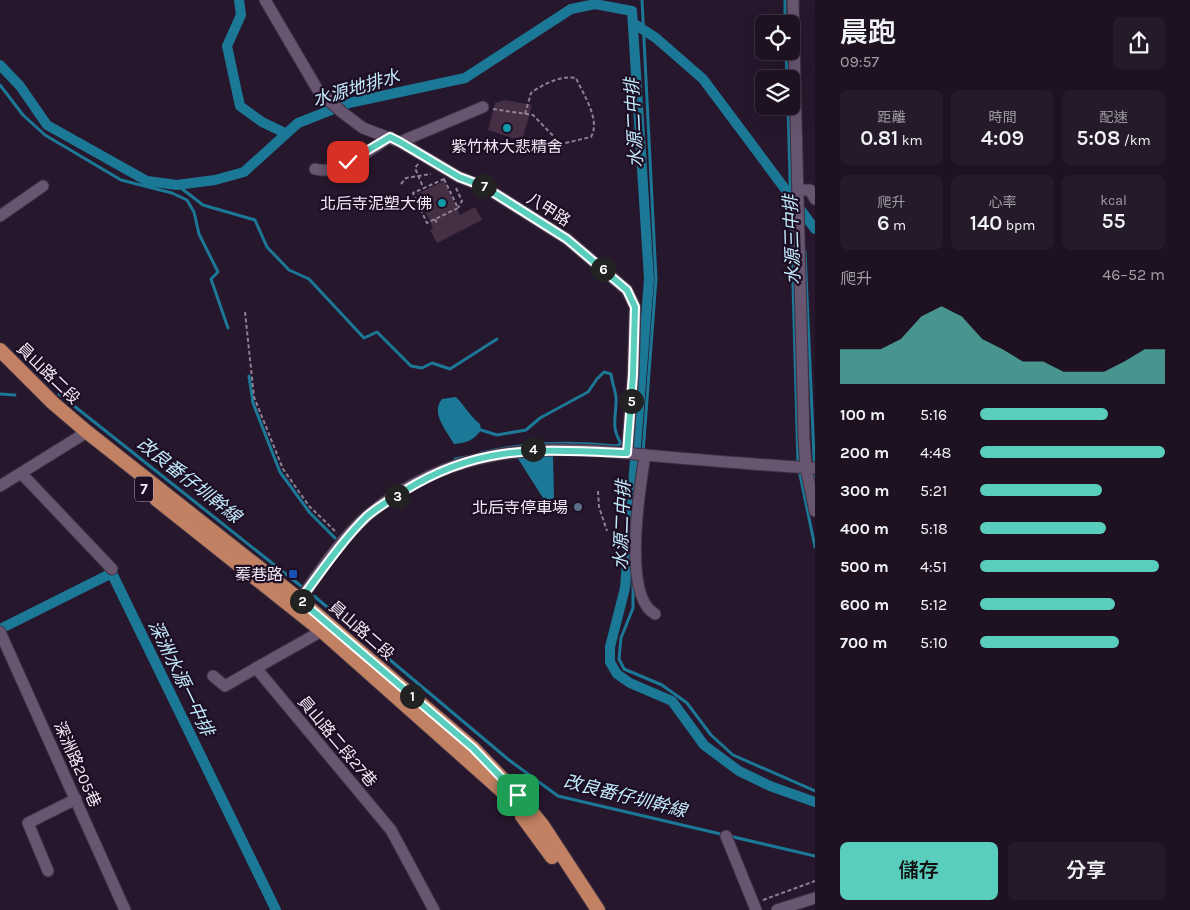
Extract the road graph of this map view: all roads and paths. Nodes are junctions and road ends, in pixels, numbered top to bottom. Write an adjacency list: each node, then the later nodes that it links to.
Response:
1 (265, 0): 5 (street, 八甲路)
2 (793, 0): 18 (street)
3 (483, 107): 4 (path); 5 (street)
4 (525, 114): 6 (path); 6 (path)
5 (395, 140): 8 (street, 八甲路); 9 (street)
6 (560, 144): 7 (path)
7 (562, 149)
8 (423, 156): 11 (path); 28 (street, 八甲路)
9 (315, 169)
10 (432, 174): 11 (path)
11 (418, 175): 14 (path); 17 (path)
12 (440, 176): 13 (path)
13 (448, 179)
14 (401, 184)
15 (43, 186): 21 (street)
16 (455, 186): 20 (path)
17 (424, 188): 20 (path); 22 (path)
18 (798, 190): 19 (street); 29 (street)
19 (815, 199)
20 (458, 208): 22 (path)
21 (0, 216)
22 (435, 219): 23 (path)
23 (437, 224)
24 (245, 312): 35 (path)
25 (0, 350): 27 (main road, 員山路二段 / 7)
26 (0, 363): 27 (main road, 員山路二段 / 7)
27 (83, 435): 30 (street); 37 (main road, 員山路二段 / 7)
28 (635, 454): 29 (street); 35 (street); 38 (street, 八甲路)
29 (810, 468): 33 (street)
30 (22, 473): 31 (street); 36 (street)
31 (0, 486)
32 (598, 491): 34 (path)
33 (815, 511)
34 (607, 531)
35 (345, 540): 37 (street)
36 (112, 569)
37 (297, 604): 39 (main road, 員山路二段 / 7)
38 (655, 614)
39 (326, 628): 41 (street); 51 (main road, 員山路二段 / 7); 52 (main road, 員山路二段 / 7)
40 (0, 632): 43 (street, 深洲路205巷)
41 (256, 668): 42 (street); 50 (street, 員山路二段27巷)
42 (213, 676)
43 (76, 799): 45 (street); 49 (street, 深洲路205巷)
44 (726, 836): 48 (street)
45 (48, 871)
46 (815, 881): 48 (path)
47 (815, 898): 53 (street)
48 (755, 907)
49 (125, 910)
50 (434, 910)
51 (587, 910)
52 (598, 910)
53 (777, 910)

